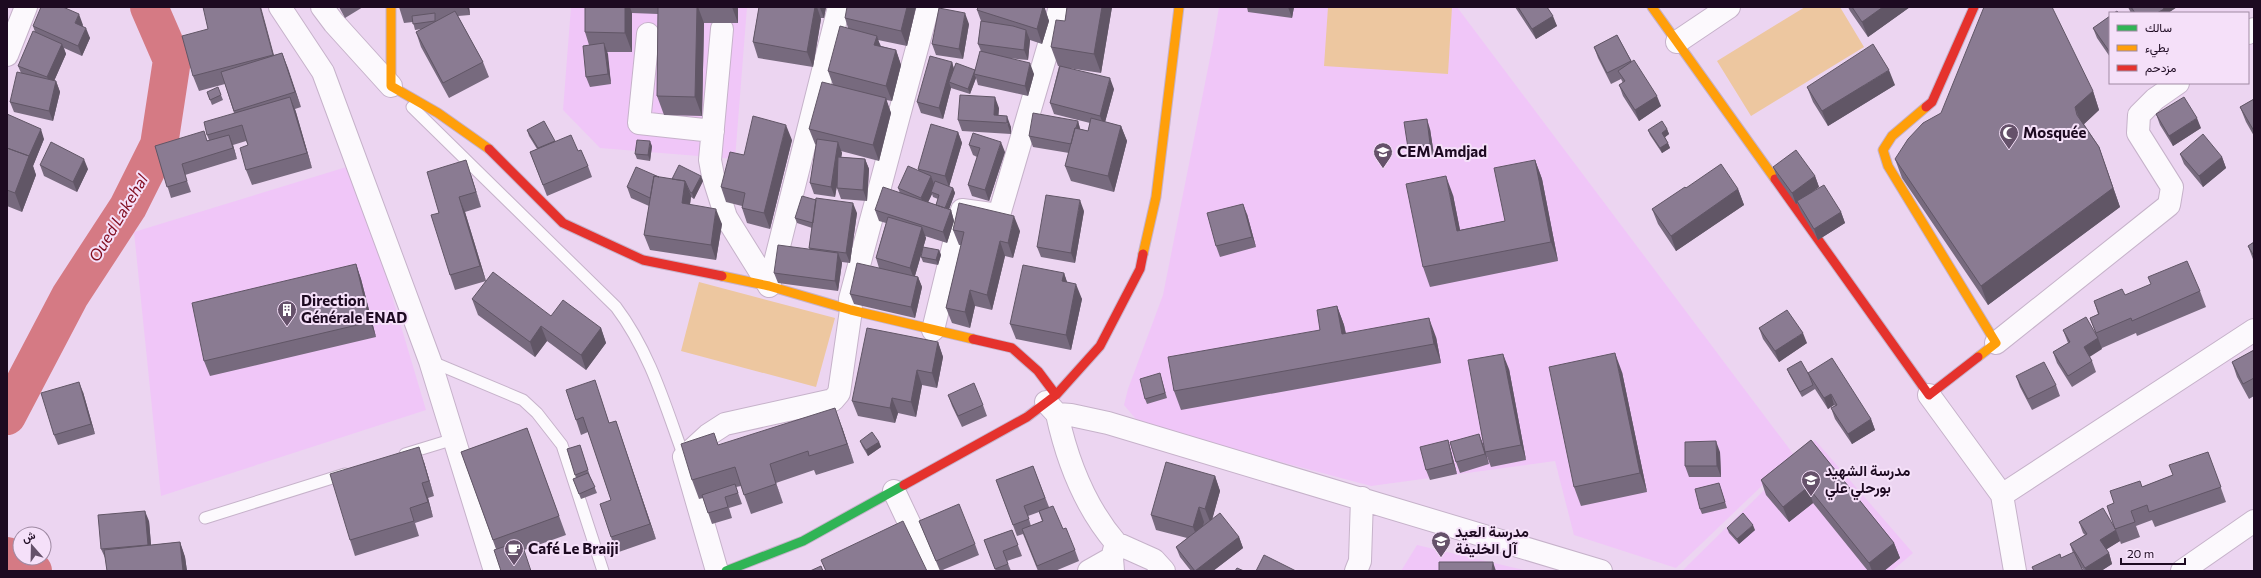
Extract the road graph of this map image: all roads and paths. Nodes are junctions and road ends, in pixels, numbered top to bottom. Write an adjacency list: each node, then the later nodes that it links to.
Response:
1 (26, 7): 15 (street)
2 (280, 7): 24 (street)
3 (322, 7): 17 (street)
4 (391, 7): 17 (street)
5 (839, 7): 19 (street)
6 (928, 7): 20 (street)
7 (1060, 7): 21 (street)
8 (1178, 7): 26 (street)
9 (1652, 7): 14 (street)
10 (1729, 7): 14 (street)
11 (1974, 7): 23 (street)
12 (722, 29): 18 (street)
13 (648, 34): 18 (street)
14 (1677, 42): 25 (street)
15 (7, 55)
16 (2177, 84): 23 (street)
17 (392, 87): 19 (street); 28 (lane)
18 (713, 131): 19 (street)
19 (769, 286): 20 (street)
20 (851, 310): 21 (street); 28 (street)
21 (933, 330): 26 (street)
22 (2254, 330): 32 (street)
23 (1996, 343): 25 (street)
24 (430, 360): 27 (street); 38 (lane)
25 (1929, 395): 32 (street)
26 (1053, 404): 31 (street); 33 (street); 36 (street)
27 (454, 439): 29 (lane); 37 (street)
28 (684, 457): 39 (street)
29 (394, 458)
30 (356, 470): 34 (lane)
31 (894, 491): 40 (street); 41 (street)
32 (2002, 495): 46 (street)
33 (1362, 498): 44 (street); 45 (street)
34 (205, 518)
35 (2254, 521): 47 (street)
36 (1114, 558): 42 (street); 43 (street)
37 (495, 571)
38 (603, 571)
39 (716, 571)
40 (726, 571)
41 (932, 571)
42 (1089, 571)
43 (1164, 571)
44 (1356, 571)
45 (1601, 571)
46 (2015, 571)
47 (2182, 571)

